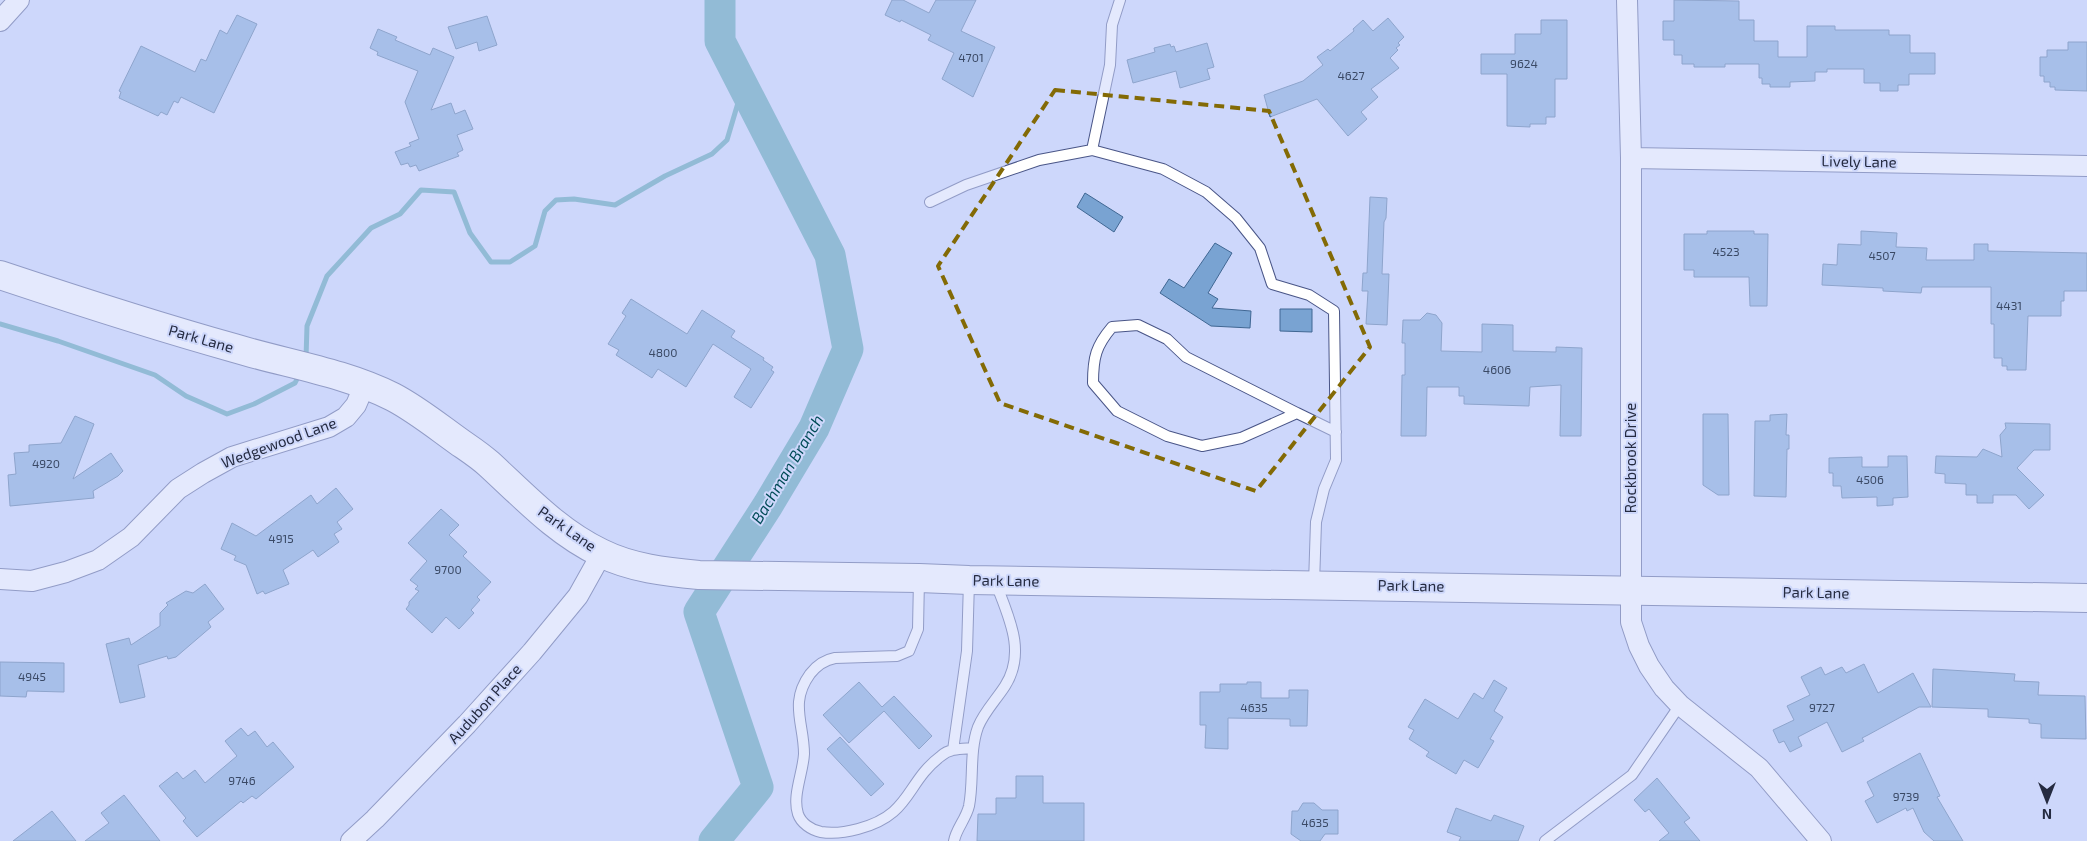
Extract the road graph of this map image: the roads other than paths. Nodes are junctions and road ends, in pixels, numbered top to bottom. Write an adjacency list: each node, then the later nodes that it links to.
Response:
1 (19, 0): 4 (street)
2 (1120, 0): 5 (lane)
3 (1627, 0): 6 (street, Rockbrook Drive)
4 (0, 21)
5 (1092, 150): 8 (lane); 12 (lane)
6 (1631, 158): 7 (street, Lively Lane); 18 (street, Rockbrook Drive)
7 (2087, 166)
8 (930, 202)
9 (0, 275): 10 (street, Park Lane)
10 (365, 384): 13 (street, Park Lane); 15 (street, Wedgewood Lane)
11 (1297, 413): 11 (lane); 12 (lane)
12 (1336, 432): 17 (lane)
13 (602, 554): 14 (street, Park Lane); 23 (street, Audubon Place)
14 (919, 578): 16 (street, Park Lane); 22 (lane)
15 (0, 580)
16 (982, 580): 17 (street, Park Lane); 21 (lane); 22 (lane)
17 (1314, 585): 18 (street, Park Lane)
18 (1630, 589): 19 (street, Park Lane); 20 (street, Rockbrook Drive)
19 (2087, 598)
20 (1680, 705): 25 (lane); 26 (street, Rockbrook Drive)
21 (973, 748): 22 (lane); 24 (lane)
22 (953, 750)
23 (351, 841)
24 (954, 841)
25 (1545, 841)
26 (1821, 841)

